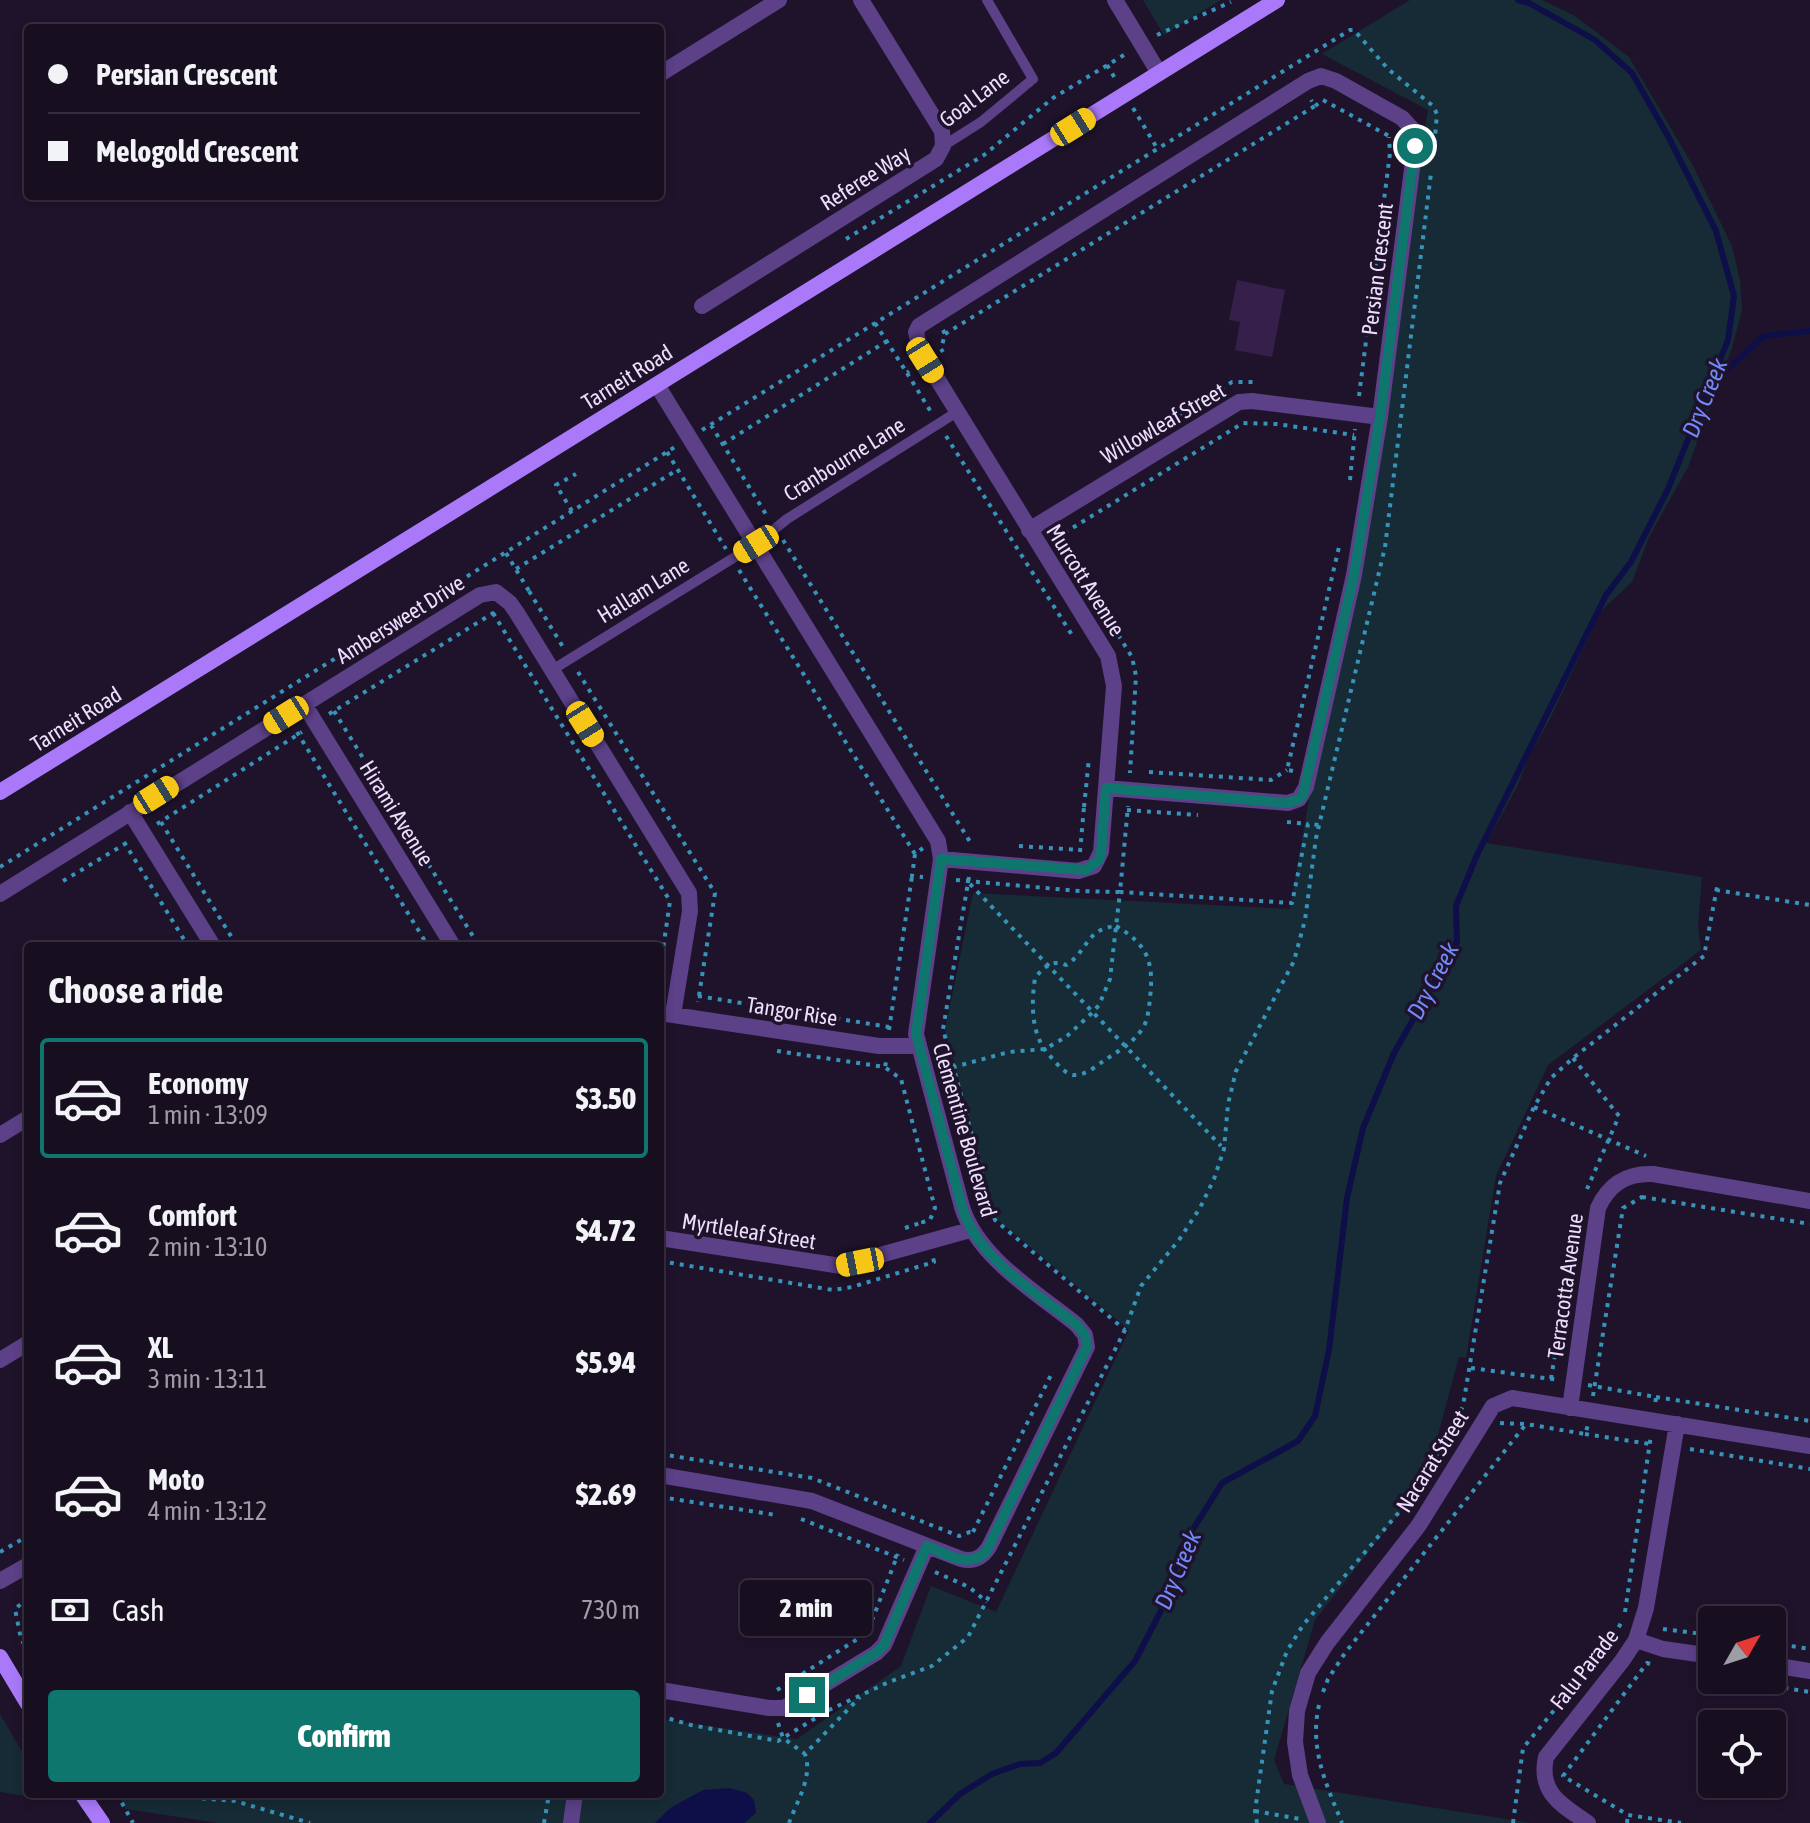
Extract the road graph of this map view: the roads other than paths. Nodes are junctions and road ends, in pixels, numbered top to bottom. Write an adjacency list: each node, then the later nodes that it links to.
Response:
1 (779, 0): 6 (street)
2 (861, 0): 8 (street, Referee Way)
3 (987, 0): 8 (lane, Goal Lane)
4 (1115, 0): 7 (street)
5 (1277, 0): 7 (street, Tarneit Road)
6 (664, 72)
7 (1159, 73): 11 (street, Tarneit Road)
8 (943, 146): 9 (street, Referee Way)
9 (702, 306)
10 (916, 332): 12 (street, Murcott Avenue); 13 (street, Persian Crescent)
11 (657, 385): 15 (street, Clementine Boulevard); 19 (street, Tarneit Road)
12 (957, 412): 14 (street, Murcott Avenue); 15 (lane, Cranbourne Lane)
13 (1380, 417): 14 (street, Willowleaf Street); 18 (street, Persian Crescent)
14 (1029, 530): 18 (street, Murcott Avenue)
15 (756, 544): 16 (lane, Hallam Lane); 21 (street, Clementine Boulevard)
16 (552, 670): 17 (street, Ambersweet Drive); 25 (street, Ambersweet Drive)
17 (304, 704): 20 (street, Ambersweet Drive); 24 (street, Hirami Avenue)
18 (1106, 788): 21 (street, Murcott Avenue)
19 (0, 792)
20 (130, 812): 22 (street, Ambersweet Drive); 23 (street)
21 (941, 859): 26 (street, Clementine Boulevard)
22 (0, 894)
23 (211, 942)
24 (451, 942)
25 (666, 1014): 26 (street, Tangor Rise)
26 (917, 1046): 30 (street, Clementine Boulevard)
27 (24, 1120): 28 (street)
28 (0, 1135)
29 (1810, 1201): 34 (street, Terracotta Avenue)
30 (970, 1230): 31 (street, Myrtleleaf Street); 38 (street, Clementine Boulevard)
31 (664, 1239)
32 (24, 1345): 33 (street)
33 (0, 1360)
34 (1570, 1408): 35 (street, Nacarat Street); 50 (street, Nacarat Street)
35 (1677, 1424): 36 (street, Nacarat Street); 41 (street, Falu Parade)
36 (1810, 1446)
37 (664, 1476): 38 (street, Clementine Boulevard)
38 (927, 1546): 46 (street)
39 (24, 1567): 40 (street)
40 (0, 1581)
41 (1636, 1640): 42 (street); 53 (street, Falu Parade)
42 (1698, 1654)
43 (0, 1657): 47 (street)
44 (1786, 1667): 45 (street)
45 (1810, 1671)
46 (664, 1691)
47 (24, 1697)
48 (85, 1798): 51 (street)
49 (574, 1798): 52 (street)
50 (1318, 1822)
51 (102, 1823)
52 (571, 1823)
53 (1588, 1823)

